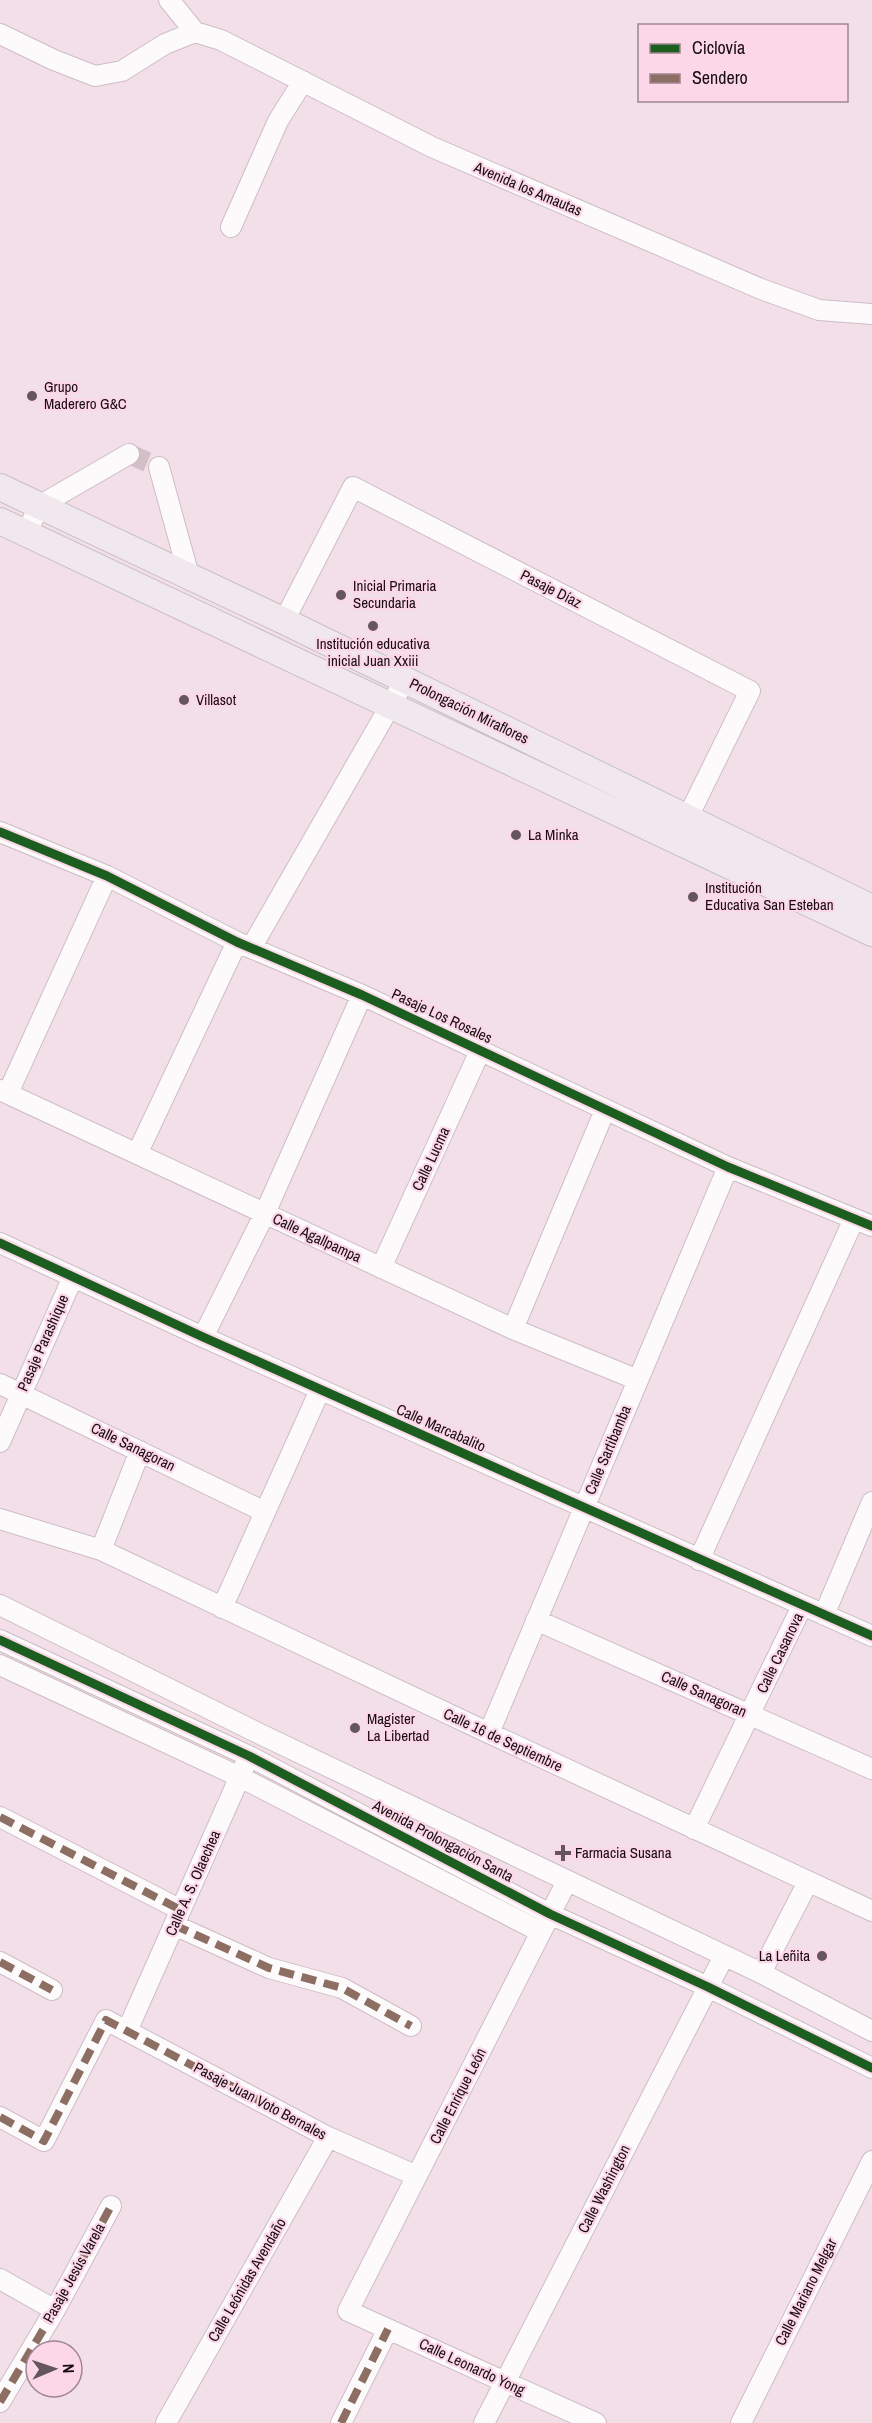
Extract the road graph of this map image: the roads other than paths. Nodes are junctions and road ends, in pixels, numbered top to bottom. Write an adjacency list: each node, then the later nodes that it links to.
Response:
1 (169, 0): 2 (street)
2 (195, 32): 3 (street); 4 (street, Avenida los Amautas)
3 (0, 34)
4 (303, 81): 5 (street); 6 (street, Avenida los Amautas)
5 (231, 227)
6 (872, 314)
7 (129, 454): 10 (street)
8 (159, 467): 13 (street)
9 (0, 487): 10 (main road, Prolongación Miraflores)
10 (39, 506): 12 (street); 13 (main road, Prolongación Miraflores)
11 (0, 521): 12 (main road, Prolongación Miraflores)
12 (26, 534): 16 (main road, Prolongación Miraflores)
13 (189, 576): 14 (main road, Prolongación Miraflores)
14 (284, 621): 15 (main road, Prolongación Miraflores); 17 (street, Pasaje Díaz)
15 (405, 680): 16 (street); 17 (main road, Prolongación Miraflores)
16 (392, 705): 19 (main road, Prolongación Miraflores); 23 (street)
17 (688, 817): 19 (street); 21 (main road, Prolongación Miraflores)
18 (0, 832): 20 (street, Pasaje Los Rosales)
19 (677, 840): 22 (main road, Prolongación Miraflores)
20 (107, 876): 23 (street, Pasaje Los Rosales); 26 (street)
21 (872, 908)
22 (872, 933)
23 (244, 945): 24 (street, Pasaje Los Rosales); 28 (street)
24 (362, 995): 25 (street, Pasaje Los Rosales); 30 (street)
25 (480, 1051): 27 (street, Pasaje Los Rosales); 33 (street, Calle Lucma)
26 (4, 1092): 28 (street, Calle Agallpampa)
27 (605, 1110): 29 (street, Pasaje Los Rosales); 35 (street)
28 (137, 1154): 30 (street, Calle Agallpampa)
29 (728, 1167): 31 (street, Pasaje Los Rosales); 37 (street, Calle Sartibamba)
30 (264, 1213): 33 (street, Calle Agallpampa); 36 (street)
31 (863, 1222): 48 (street)
32 (0, 1243): 34 (street, Calle Marcabalito)
33 (381, 1268): 35 (street, Calle Agallpampa)
34 (73, 1277): 36 (street, Calle Marcabalito); 40 (street, Pasaje Parashique)
35 (513, 1329): 37 (street, Calle Agallpampa)
36 (203, 1337): 39 (street, Calle Marcabalito)
37 (638, 1380): 44 (street, Calle Sartibamba)
38 (0, 1384): 40 (street, Calle Sanagoran)
39 (320, 1390): 44 (street, Calle Marcabalito); 45 (street)
40 (20, 1393): 41 (street, Pasaje Parashique); 42 (street, Calle Sanagoran)
41 (0, 1442)
42 (140, 1451): 45 (street, Calle Sanagoran); 47 (street)
43 (872, 1502): 52 (street, Calle Casanova)
44 (584, 1508): 48 (street, Calle Marcabalito); 53 (street, Calle Sartibamba)
45 (265, 1512): 51 (street)
46 (0, 1519): 47 (street, Calle 16 de Septiembre)
47 (101, 1550): 51 (street, Calle 16 de Septiembre)
48 (699, 1560): 50 (street, Calle Marcabalito)
49 (0, 1605): 59 (street, Avenida Prolongación Santa)
50 (802, 1606): 52 (street, Calle Marcabalito); 57 (street, Calle Casanova)
51 (222, 1608): 58 (street, Calle 16 de Septiembre)
52 (824, 1616): 54 (street, Calle Marcabalito)
53 (536, 1620): 57 (street, Calle Sanagoran); 58 (street, Calle Sartibamba)
54 (872, 1636)
55 (0, 1640): 60 (street, Avenida Prolongación Santa)
56 (0, 1665): 62 (street, Avenida Prolongación Santa)
57 (750, 1715): 61 (street, Calle Sanagoran); 64 (street, Calle Casanova)
58 (489, 1733): 64 (street, Calle 16 de Septiembre)
59 (260, 1734): 60 (street, Calle A. S. Olaechea); 65 (street, Avenida Prolongación Santa)
60 (249, 1756): 62 (street, Calle A. S. Olaechea); 69 (street, Avenida Prolongación Santa)
61 (872, 1768)
62 (240, 1777): 68 (street, Calle A. S. Olaechea); 69 (street, Avenida Prolongación Santa)
63 (0, 1817): 68 (street)
64 (694, 1829): 66 (street, Calle 16 de Septiembre)
65 (567, 1881): 69 (street, Calle Enrique León); 70 (street, Avenida Prolongación Santa)
66 (808, 1882): 67 (street, Calle 16 de Septiembre); 72 (street)
67 (871, 1906)
68 (178, 1917): 75 (street); 76 (street, Calle A. S. Olaechea)
69 (546, 1923): 73 (street, Avenida Prolongación Santa); 82 (street, Calle Enrique León)
70 (724, 1956): 72 (street, Avenida Prolongación Santa); 73 (street, Calle Washington)
71 (0, 1962): 74 (street)
72 (761, 1973): 77 (street, Avenida Prolongación Santa)
73 (708, 1987): 78 (street, Avenida Prolongación Santa); 88 (street, Calle Washington)
74 (52, 1990)
75 (411, 2026)
76 (127, 2031): 79 (street, Pasaje Juan Voto Bernales); 80 (street, Pasaje Juan Voto Bernales)
77 (872, 2031)
78 (872, 2068)
79 (0, 2117)
80 (328, 2137): 82 (street, Pasaje Juan Voto Bernales); 90 (street, Calle Leónidas Avendaño)
81 (872, 2161): 94 (street, Calle Mariano Melgar)
82 (417, 2176): 86 (street, Calle Enrique León)
83 (111, 2206): 85 (street, Pasaje Jesús Varela)
84 (0, 2279): 85 (street)
85 (55, 2310): 89 (street, Pasaje Jesús Varela)
86 (348, 2311): 87 (street, Calle Leonardo Yong)
87 (388, 2329): 88 (street, Calle Leonardo Yong); 91 (street)
88 (504, 2382): 92 (street, Calle Washington); 93 (street, Calle Leonardo Yong)
89 (0, 2402)
90 (166, 2423)
91 (342, 2423)
92 (484, 2423)
93 (596, 2423)
94 (741, 2423)

